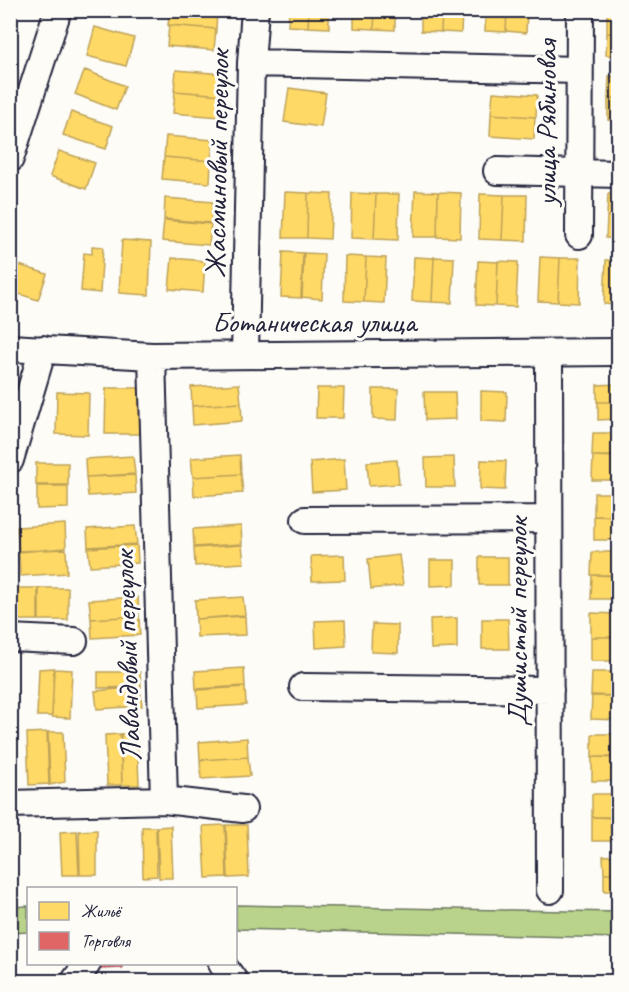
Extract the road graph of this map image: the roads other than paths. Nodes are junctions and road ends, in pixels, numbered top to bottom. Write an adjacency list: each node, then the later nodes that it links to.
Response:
1 (58, 10): 6 (street)
2 (255, 10): 4 (street, Жасминовый переулок)
3 (580, 10): 5 (street, улица Рябиновая)
4 (251, 63): 5 (street); 15 (street, Жасминовый переулок)
5 (579, 70): 8 (street, улица Рябиновая)
6 (10, 159)
7 (497, 171): 8 (street)
8 (578, 174): 9 (street); 10 (street, улица Рябиновая)
9 (618, 174)
10 (579, 235)
11 (10, 348): 12 (street, Ботаническая улица)
12 (43, 349): 16 (street, Ботаническая улица); 17 (street)
13 (618, 352): 14 (street, Ботаническая улица)
14 (549, 353): 15 (street, Ботаническая улица); 18 (street, Душистый переулок)
15 (245, 355): 16 (street, Ботаническая улица)
16 (152, 356): 24 (street, Лавандовый переулок)
17 (10, 460)
18 (549, 519): 19 (street); 23 (street, Душистый переулок)
19 (305, 520)
20 (10, 638): 21 (street)
21 (74, 641)
22 (303, 687): 23 (street)
23 (550, 690): 27 (street, Душистый переулок)
24 (164, 800): 25 (street, Лавандовый переулок); 26 (street)
25 (10, 804)
26 (243, 809)
27 (550, 890)
28 (86, 965): 30 (street)
29 (223, 965): 31 (street)
30 (75, 981)
31 (235, 981)

